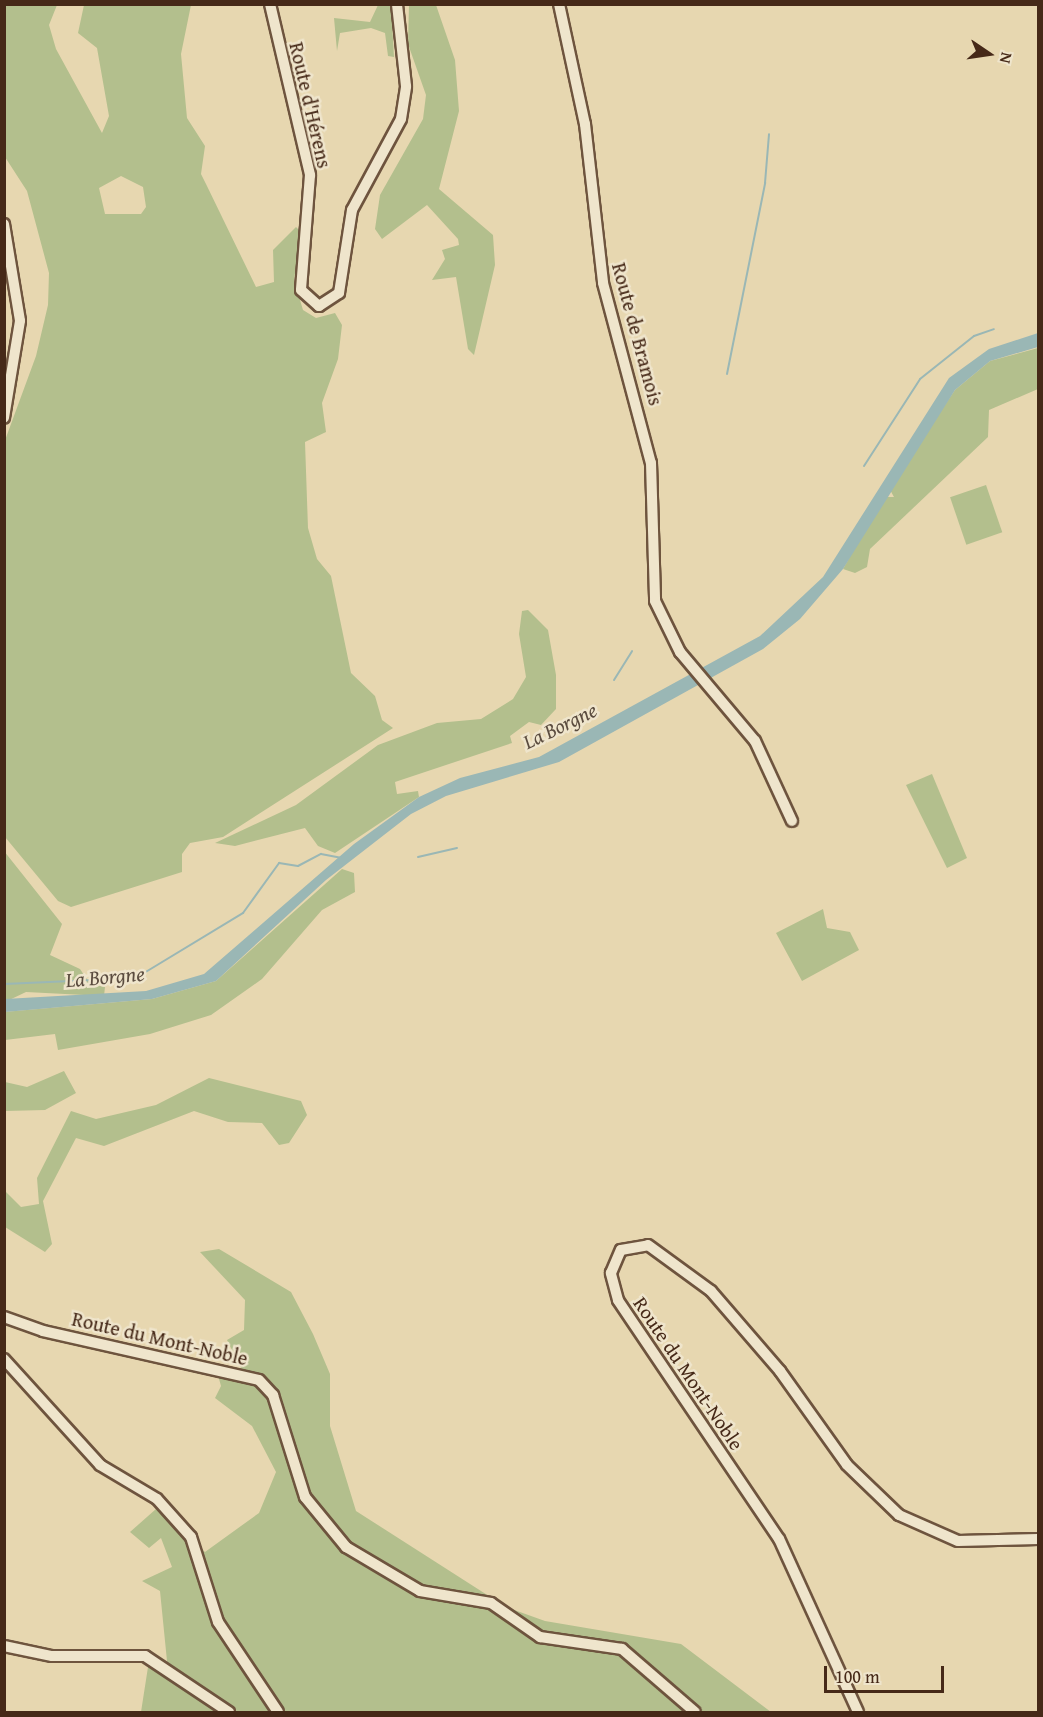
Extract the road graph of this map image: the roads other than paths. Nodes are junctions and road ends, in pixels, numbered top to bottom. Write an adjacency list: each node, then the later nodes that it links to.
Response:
1 (270, 4): 2 (street, Route d'Hérens)
2 (397, 4)
3 (559, 4): 6 (street, Route de Bramois)
4 (4, 224): 5 (street)
5 (4, 418)
6 (792, 821)
7 (4, 1317): 13 (street, Route du Mont-Noble)
8 (4, 1359): 12 (street)
9 (1038, 1539): 14 (street, Route du Mont-Noble)
10 (4, 1646): 11 (street)
11 (229, 1713)
12 (278, 1713)
13 (695, 1713)
14 (858, 1713)

